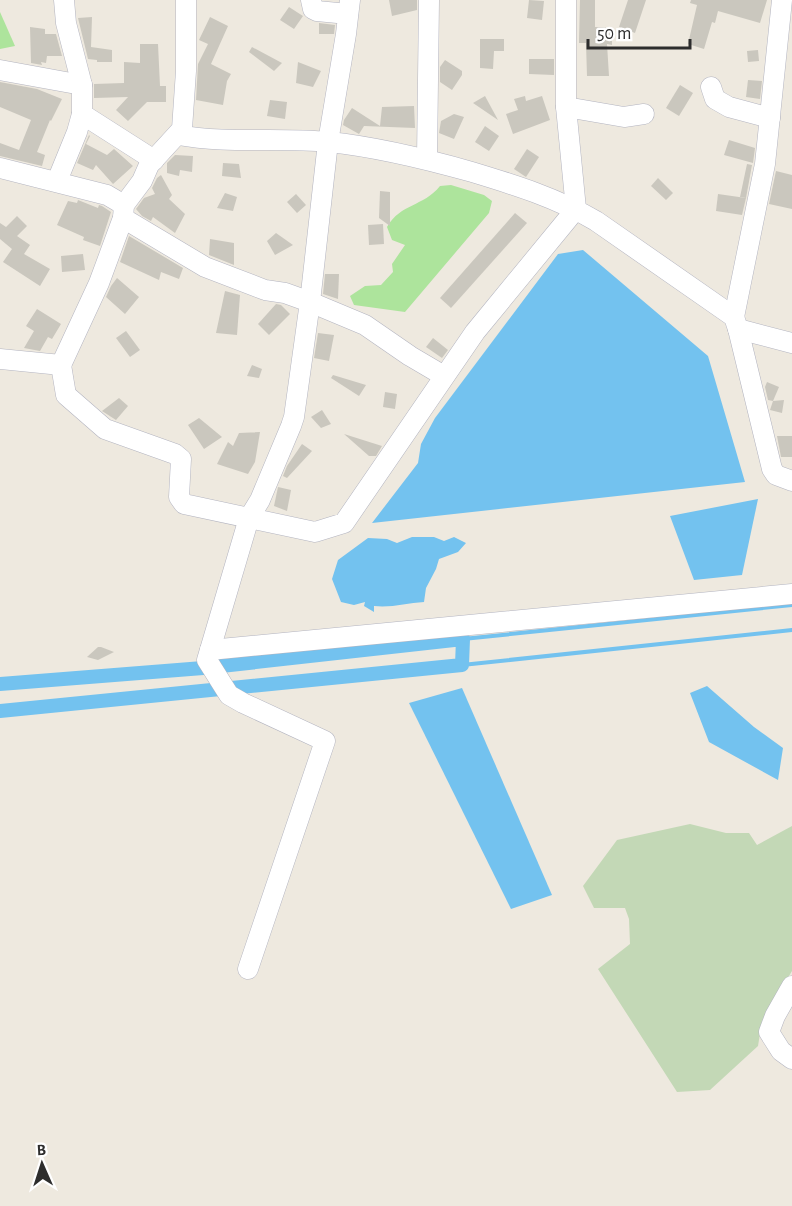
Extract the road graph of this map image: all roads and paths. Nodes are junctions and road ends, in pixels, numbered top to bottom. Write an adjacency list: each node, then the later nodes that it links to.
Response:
1 (64, 0): 9 (street)
2 (186, 0): 15 (street)
3 (311, 0): 7 (street)
4 (429, 0): 17 (street)
5 (566, 0): 11 (street)
6 (782, 0): 14 (street)
7 (349, 7): 16 (street)
8 (0, 70): 9 (street)
9 (82, 85): 12 (street)
10 (711, 87): 14 (street)
11 (566, 107): 13 (street); 21 (street)
12 (82, 114): 18 (street); 20 (street)
13 (644, 114)
14 (770, 118): 24 (street)
15 (178, 135): 16 (street); 18 (street)
16 (328, 142): 17 (street); 23 (street)
17 (427, 159): 21 (street)
18 (154, 160): 22 (street)
19 (0, 168): 20 (street)
20 (57, 181): 22 (street)
21 (576, 209): 24 (street); 28 (street)
22 (124, 211): 23 (street); 27 (street)
23 (310, 302): 28 (street); 30 (street)
24 (736, 323): 25 (street); 29 (street)
25 (792, 343)
26 (0, 359): 27 (street)
27 (61, 365): 30 (street)
28 (444, 376): 30 (street)
29 (792, 481)
30 (249, 518): 32 (street)
31 (792, 594): 32 (street)
32 (209, 655): 33 (street)
33 (249, 969)
34 (792, 986): 35 (street)
35 (792, 1059)

